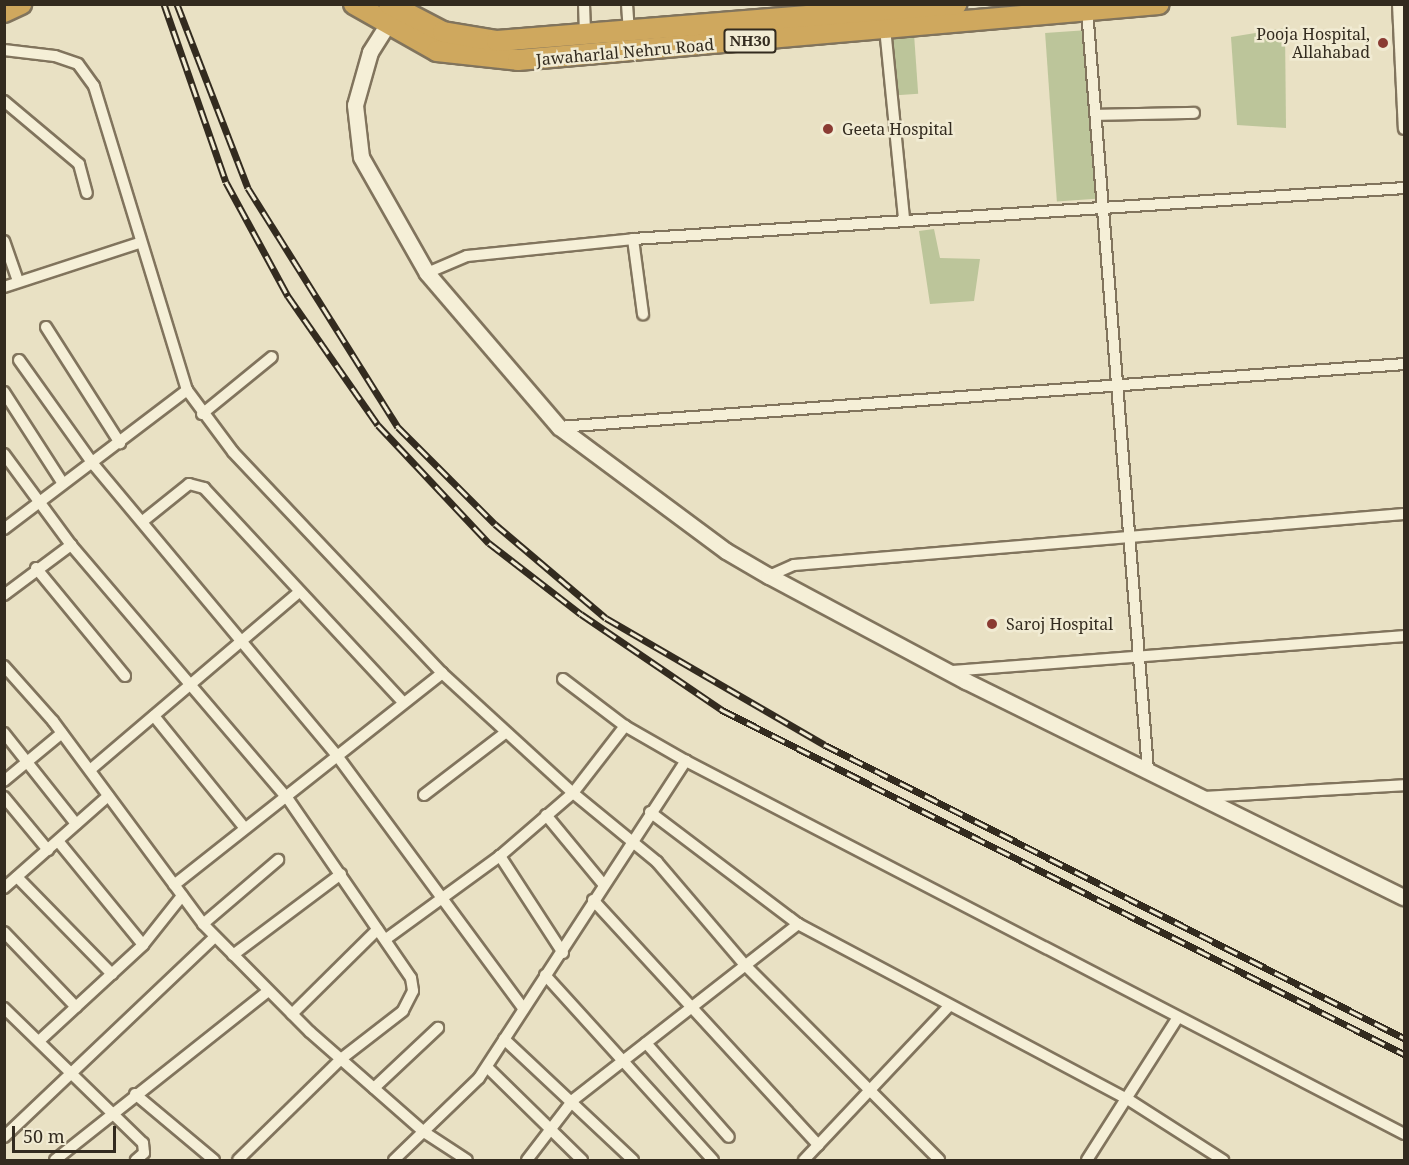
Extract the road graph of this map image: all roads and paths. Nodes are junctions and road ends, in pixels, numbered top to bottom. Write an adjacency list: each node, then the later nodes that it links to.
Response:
1 (21, 4): 11 (highway)
2 (354, 4): 13 (highway, Jawaharlal Nehru Road / NH30)
3 (584, 4): 15 (street)
4 (627, 4): 14 (street)
5 (957, 4): 12 (highway, Jawaharlal Nehru Road / NH30)
6 (1159, 4): 9 (highway, Jawaharlal Nehru Road / NH30)
7 (1398, 4): 20 (street)
8 (392, 7): 13 (street); 15 (highway, Jawaharlal Nehru Road / NH30)
9 (1087, 10): 12 (highway, Jawaharlal Nehru Road / NH30); 19 (street)
10 (779, 11): 12 (highway, Jawaharlal Nehru Road / NH30); 14 (highway, Jawaharlal Nehru Road / NH30)
11 (4, 12)
12 (890, 14): 13 (highway, Jawaharlal Nehru Road / NH30); 24 (street)
13 (387, 27): 28 (street)
14 (629, 33): 15 (highway, Jawaharlal Nehru Road / NH30)
15 (585, 36)
16 (4, 50): 27 (street)
17 (4, 101): 22 (street)
18 (1194, 113): 19 (street)
19 (1096, 115): 23 (street)
20 (1404, 129)
21 (1404, 188): 23 (street)
22 (87, 193)
23 (1104, 208): 24 (street); 36 (street)
24 (904, 219): 25 (street)
25 (633, 239): 28 (street); 31 (street)
26 (4, 241): 29 (street)
27 (139, 243): 29 (street); 37 (street)
28 (427, 273): 40 (street)
29 (18, 281): 30 (street)
30 (4, 287)
31 (643, 314)
32 (46, 327): 41 (street)
33 (272, 357): 39 (street)
34 (19, 360): 43 (street)
35 (1404, 364): 36 (street)
36 (1118, 387): 40 (street); 49 (street)
37 (187, 390): 39 (street); 41 (street)
38 (4, 392): 44 (street)
39 (202, 414): 60 (street)
40 (559, 427): 52 (street)
41 (120, 443): 43 (street)
42 (4, 454): 45 (street)
43 (94, 465): 44 (street); 47 (street)
44 (62, 482): 45 (street)
45 (39, 500): 48 (street); 50 (street)
46 (1404, 514): 49 (street)
47 (143, 521): 53 (street); 56 (street)
48 (4, 529)
49 (1130, 537): 52 (street); 57 (street)
50 (71, 545): 51 (street); 63 (street)
51 (36, 568): 54 (street); 61 (street)
52 (769, 576): 59 (street)
53 (298, 593): 56 (street); 64 (street)
54 (4, 595)
55 (1404, 636): 57 (street)
56 (243, 639): 63 (street); 70 (street)
57 (1139, 655): 59 (street); 74 (street)
58 (4, 666): 68 (street)
59 (951, 671): 74 (street)
60 (442, 673): 64 (street); 69 (street)
61 (125, 676)
62 (562, 679): 66 (street)
63 (190, 687): 65 (street); 82 (street)
64 (403, 702): 70 (street)
65 (154, 716): 73 (street); 86 (street)
66 (625, 726): 72 (street); 77 (street)
67 (4, 733): 71 (street)
68 (62, 733): 71 (street); 73 (street)
69 (505, 733): 77 (street); 78 (street)
70 (338, 757): 82 (street); 98 (street)
71 (28, 761): 75 (street); 85 (street)
72 (686, 761): 83 (street); 120 (street)
73 (90, 770): 79 (street)
74 (1148, 770): 81 (street)
75 (4, 781)
76 (1404, 785): 81 (street)
77 (573, 793): 84 (street); 87 (street)
78 (424, 795)
79 (108, 796): 85 (street); 95 (street)
80 (4, 797): 89 (street)
81 (1202, 797): 99 (street)
82 (288, 799): 86 (street); 92 (street)
83 (650, 812): 87 (street); 102 (street)
84 (546, 815): 90 (street); 94 (street)
85 (76, 824): 88 (street)
86 (243, 826): 95 (street)
87 (632, 839): 94 (street); 110 (street)
88 (58, 841): 89 (street); 107 (street)
89 (48, 850): 93 (street)
90 (500, 856): 98 (street); 108 (street)
91 (278, 860): 101 (street)
92 (341, 874): 103 (street); 109 (street)
93 (17, 877): 96 (street); 111 (street)
94 (603, 884): 100 (street)
95 (174, 885): 97 (street)
96 (4, 888)
97 (182, 896): 101 (street); 107 (street)
98 (445, 897): 106 (street); 118 (street)
99 (1404, 897)
100 (593, 900): 108 (street); 116 (street)
101 (203, 924): 105 (street)
102 (798, 924): 110 (street); 114 (street)
103 (377, 930): 106 (street); 119 (street)
104 (4, 932): 115 (street)
105 (215, 936): 109 (street); 128 (street)
106 (386, 939): 125 (street)
107 (143, 945): 111 (street)
108 (563, 953): 112 (street)
109 (233, 956): 113 (street)
110 (745, 965): 116 (street); 130 (street)
111 (112, 974): 115 (street)
112 (545, 975): 118 (street); 126 (street)
113 (267, 992): 119 (street); 131 (street)
114 (949, 1006): 130 (street); 133 (street)
115 (76, 1007): 123 (street)
116 (691, 1007): 124 (street); 140 (street)
117 (5, 1008): 123 (street)
118 (524, 1009): 122 (street)
119 (292, 1014): 125 (street)
120 (1178, 1017): 133 (street); 137 (street)
121 (438, 1028): 129 (street)
122 (504, 1039): 127 (street); 132 (street)
123 (39, 1041): 128 (street)
124 (646, 1043): 126 (street); 139 (street)
125 (341, 1059): 129 (street); 144 (street)
126 (623, 1061): 132 (street); 150 (street)
127 (487, 1067): 135 (street); 136 (street)
128 (71, 1071): 134 (street); 138 (street)
129 (374, 1088): 136 (street)
130 (869, 1090): 140 (street); 152 (street)
131 (135, 1094): 134 (street); 143 (street)
132 (573, 1100): 135 (street); 149 (street)
133 (1129, 1100): 153 (street); 154 (street)
134 (110, 1113): 141 (street); 142 (street)
135 (551, 1130): 147 (street); 148 (street)
136 (424, 1132): 145 (street); 146 (street)
137 (1404, 1134)
138 (4, 1137)
139 (729, 1137)
140 (818, 1145): 151 (street)
141 (55, 1161)
142 (136, 1161)
143 (214, 1161)
144 (238, 1161)
145 (394, 1161)
146 (467, 1161)
147 (527, 1161)
148 (582, 1161)
149 (633, 1161)
150 (713, 1161)
151 (804, 1161)
152 (939, 1161)
153 (1087, 1161)
154 (1223, 1161)

